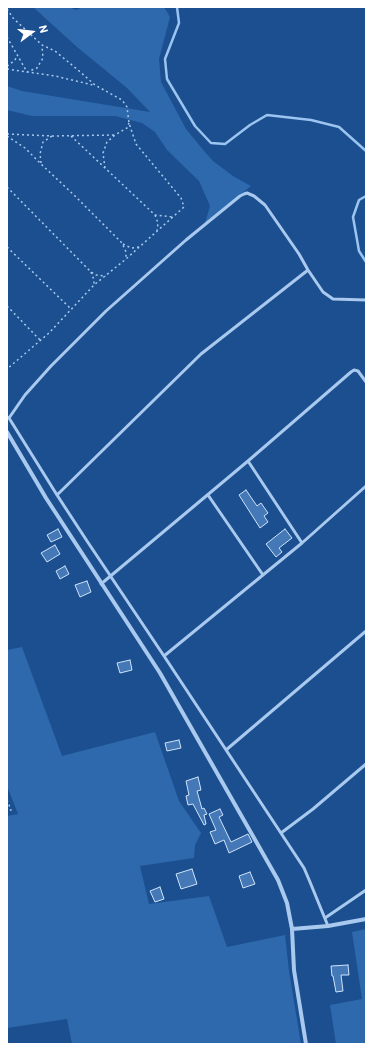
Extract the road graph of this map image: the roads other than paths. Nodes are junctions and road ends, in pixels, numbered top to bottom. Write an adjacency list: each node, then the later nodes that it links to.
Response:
1 (308, 270): 2 (lane); 4 (lane); 8 (lane)
2 (366, 300)
3 (366, 382): 6 (lane)
4 (8, 418): 8 (lane)
5 (7, 432): 13 (street)
6 (248, 461): 9 (lane); 10 (lane)
7 (366, 486): 10 (lane)
8 (57, 495): 12 (lane)
9 (208, 495): 11 (lane); 12 (lane)
10 (302, 543): 11 (lane)
11 (263, 575): 15 (lane)
12 (110, 576): 13 (lane); 15 (lane)
13 (101, 584): 23 (street)
14 (366, 631): 16 (lane)
15 (164, 656): 16 (lane)
16 (226, 750): 18 (lane)
17 (366, 764): 18 (lane)
18 (281, 833): 20 (lane)
19 (366, 890): 20 (lane)
20 (325, 918): 22 (lane)
21 (366, 919): 22 (street)
22 (328, 926): 23 (street)
23 (292, 929): 24 (street)
24 (306, 1044)

